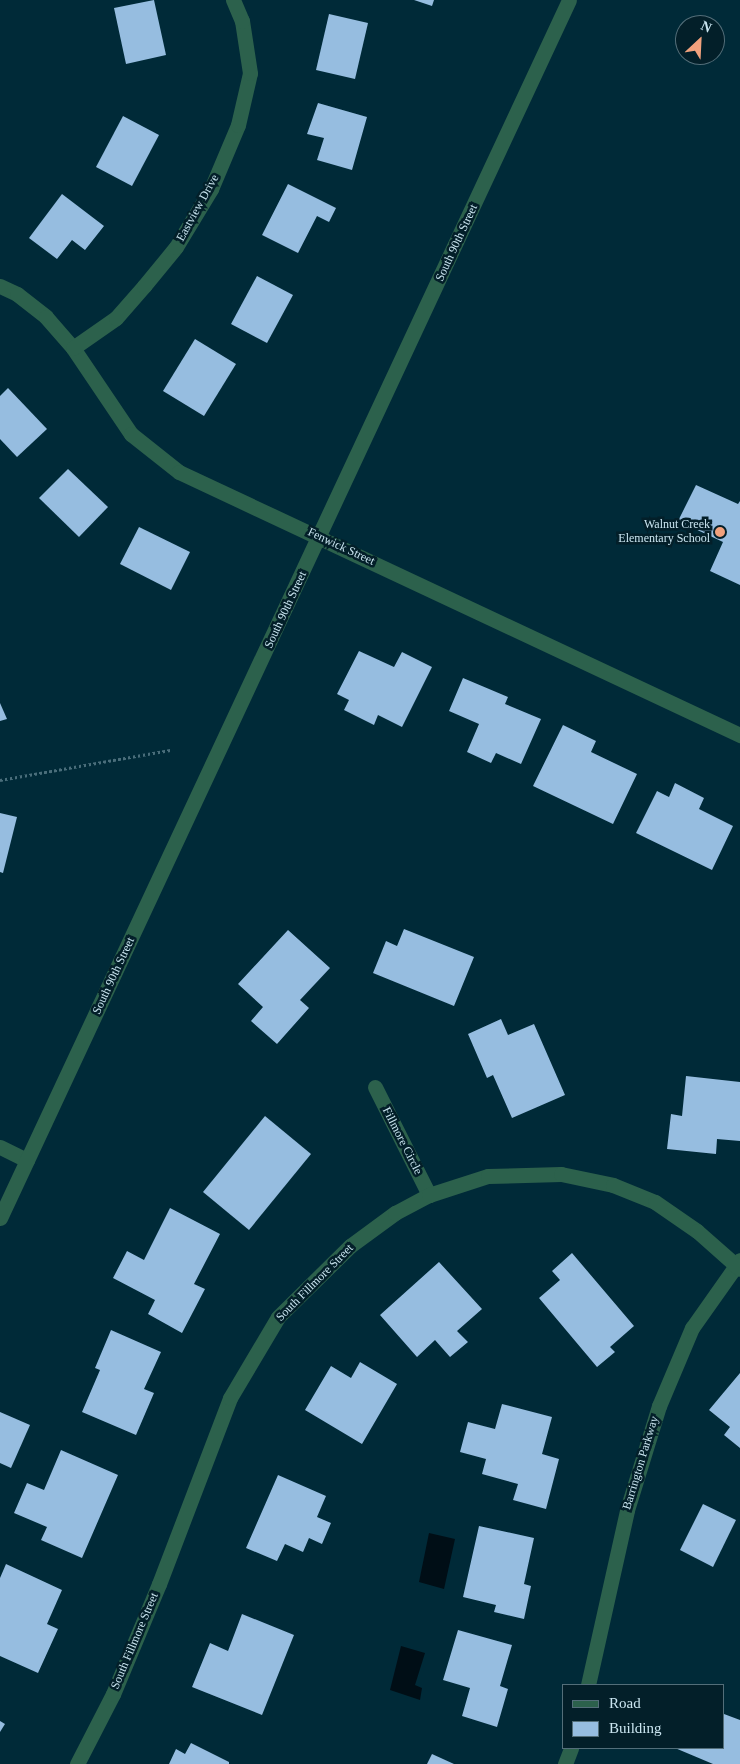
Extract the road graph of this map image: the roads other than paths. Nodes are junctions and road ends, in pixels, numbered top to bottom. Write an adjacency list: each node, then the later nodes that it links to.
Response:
1 (232, 0): 4 (street, Eastview Drive)
2 (569, 0): 5 (street, South 90th Street)
3 (0, 286): 4 (street, Fenwick Street)
4 (73, 348): 5 (street, Fenwick Street)
5 (320, 537): 6 (street, Fenwick Street); 9 (street, South 90th Street)
6 (740, 735)
7 (375, 1087): 10 (street, Fillmore Circle)
8 (0, 1147): 9 (street)
9 (28, 1160): 11 (street, South 90th Street)
10 (429, 1195): 12 (street, South Fillmore Street); 15 (street, South Fillmore Street)
11 (0, 1218)
12 (738, 1264): 13 (street, Barrington Parkway)
13 (588, 1684)
14 (571, 1749): 16 (street)
15 (77, 1764)
16 (565, 1764)

